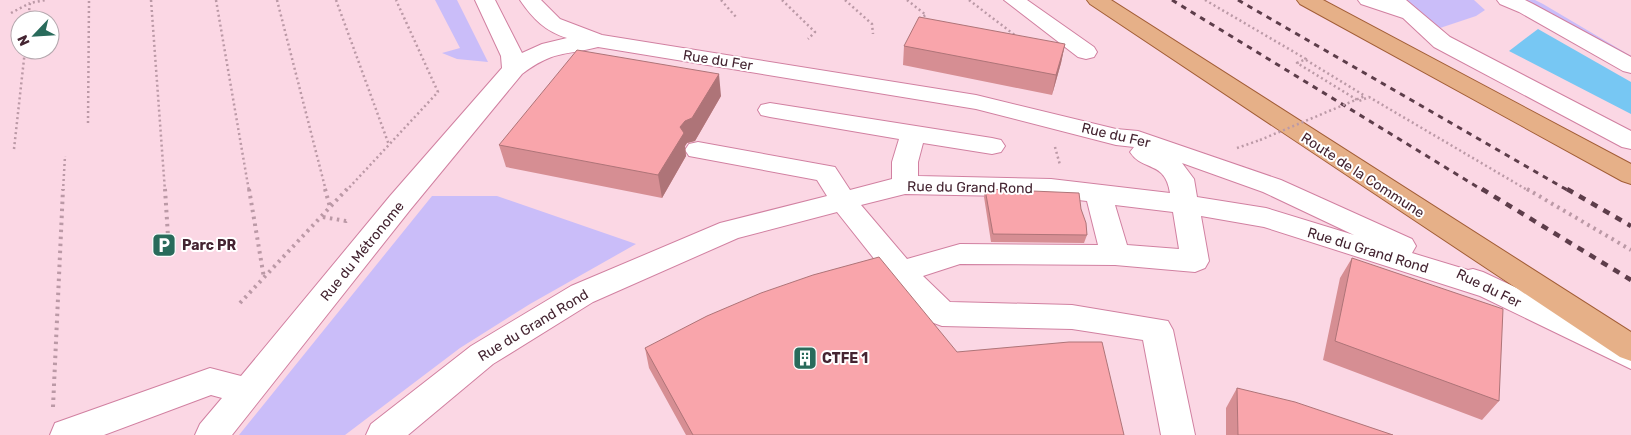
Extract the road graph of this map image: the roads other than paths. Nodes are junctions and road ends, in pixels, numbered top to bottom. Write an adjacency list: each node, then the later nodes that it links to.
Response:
1 (485, 0): 12 (street)
2 (530, 0): 9 (street, Rue du Fer)
3 (1014, 0): 10 (street)
4 (1096, 0): 27 (main road, Route de la Commune)
5 (1307, 0): 19 (main road)
6 (1368, 0): 8 (street)
7 (1507, 0): 11 (street)
8 (1402, 7): 16 (street)
9 (600, 41): 12 (street, Rue du Métronome); 15 (street, Rue du Fer)
10 (1086, 52)
11 (1631, 66)
12 (514, 69): 29 (street, Rue du Métronome)
13 (770, 110): 14 (street)
14 (913, 133): 17 (street); 20 (street)
15 (1116, 137): 23 (street); 26 (street, Rue du Fer)
16 (1631, 141)
17 (992, 146)
18 (698, 150): 22 (street)
19 (1631, 175)
20 (904, 185): 21 (street, Rue du Grand Rond); 22 (street, Rue du Grand Rond)
21 (1098, 192): 23 (street, Rue du Grand Rond); 24 (street)
22 (845, 200): 25 (street); 32 (street, Rue du Grand Rond)
23 (1185, 204): 24 (street); 26 (street, Rue du Grand Rond)
24 (1114, 255): 25 (street)
25 (901, 272): 33 (street)
26 (1489, 288): 28 (street, Rue du Fer)
27 (1631, 348)
28 (1631, 356)
29 (247, 391): 30 (street); 31 (street, Rue du Métronome)
30 (60, 425)
31 (212, 435)
32 (383, 435)
33 (1178, 435)

